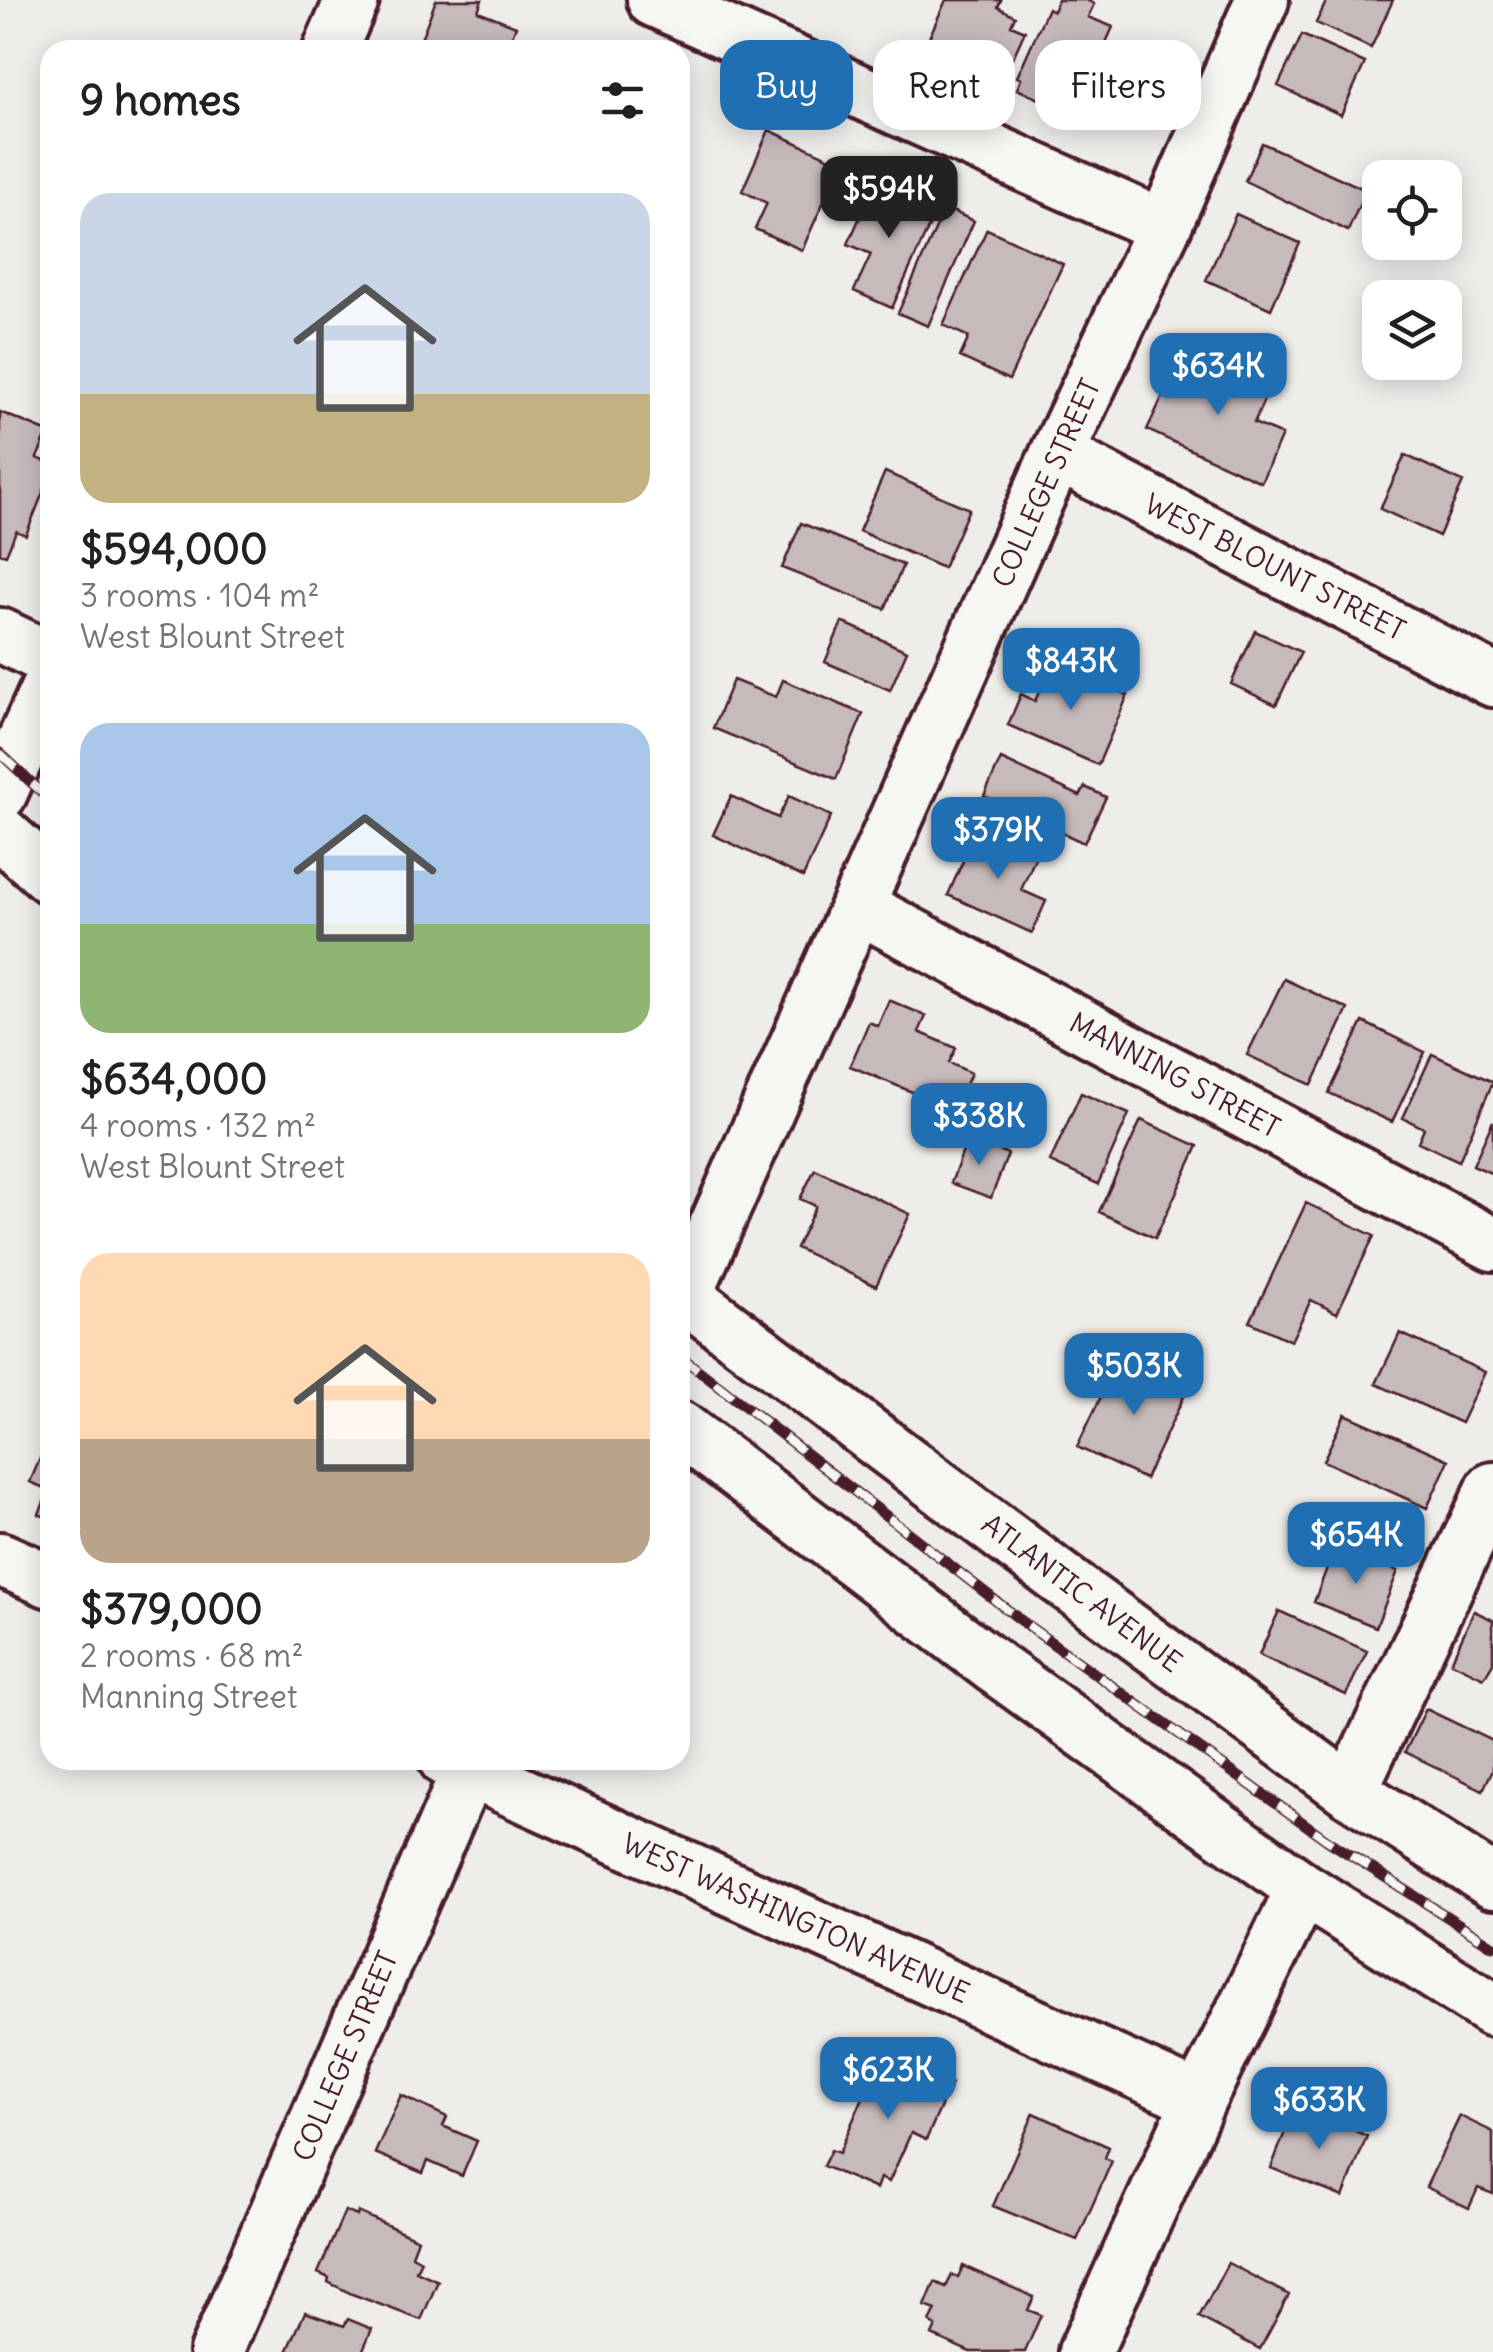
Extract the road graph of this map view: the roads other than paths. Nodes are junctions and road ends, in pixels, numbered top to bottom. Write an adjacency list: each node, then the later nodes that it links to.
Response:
1 (352, 0): 4 (street)
2 (654, 0): 5 (street)
3 (1262, 0): 5 (street, COLLEGE STREET)
4 (334, 40)
5 (1164, 226): 6 (street, COLLEGE STREET)
6 (1057, 454): 9 (street, WEST BLOUNT STREET); 14 (street, COLLEGE STREET)
7 (0, 635): 8 (street)
8 (40, 653)
9 (1493, 680)
10 (37, 756): 11 (street)
11 (0, 794)
12 (0, 832): 13 (street)
13 (40, 868)
14 (857, 906): 15 (street, MANNING STREET); 16 (street, COLLEGE STREET)
15 (1493, 1244)
16 (690, 1278)
17 (690, 1299): 24 (street, ATLANTIC AVENUE)
18 (690, 1436): 26 (street)
19 (1493, 1490): 24 (street)
20 (0, 1558): 21 (street)
21 (40, 1576)
22 (460, 1770): 29 (street, COLLEGE STREET)
23 (478, 1770): 28 (street, WEST WASHINGTON AVENUE)
24 (1350, 1791): 25 (street, ATLANTIC AVENUE)
25 (1493, 1882)
26 (1303, 1888): 27 (street); 28 (street)
27 (1493, 2010)
28 (1200, 2100): 30 (street)
29 (216, 2352)
30 (1084, 2352)

